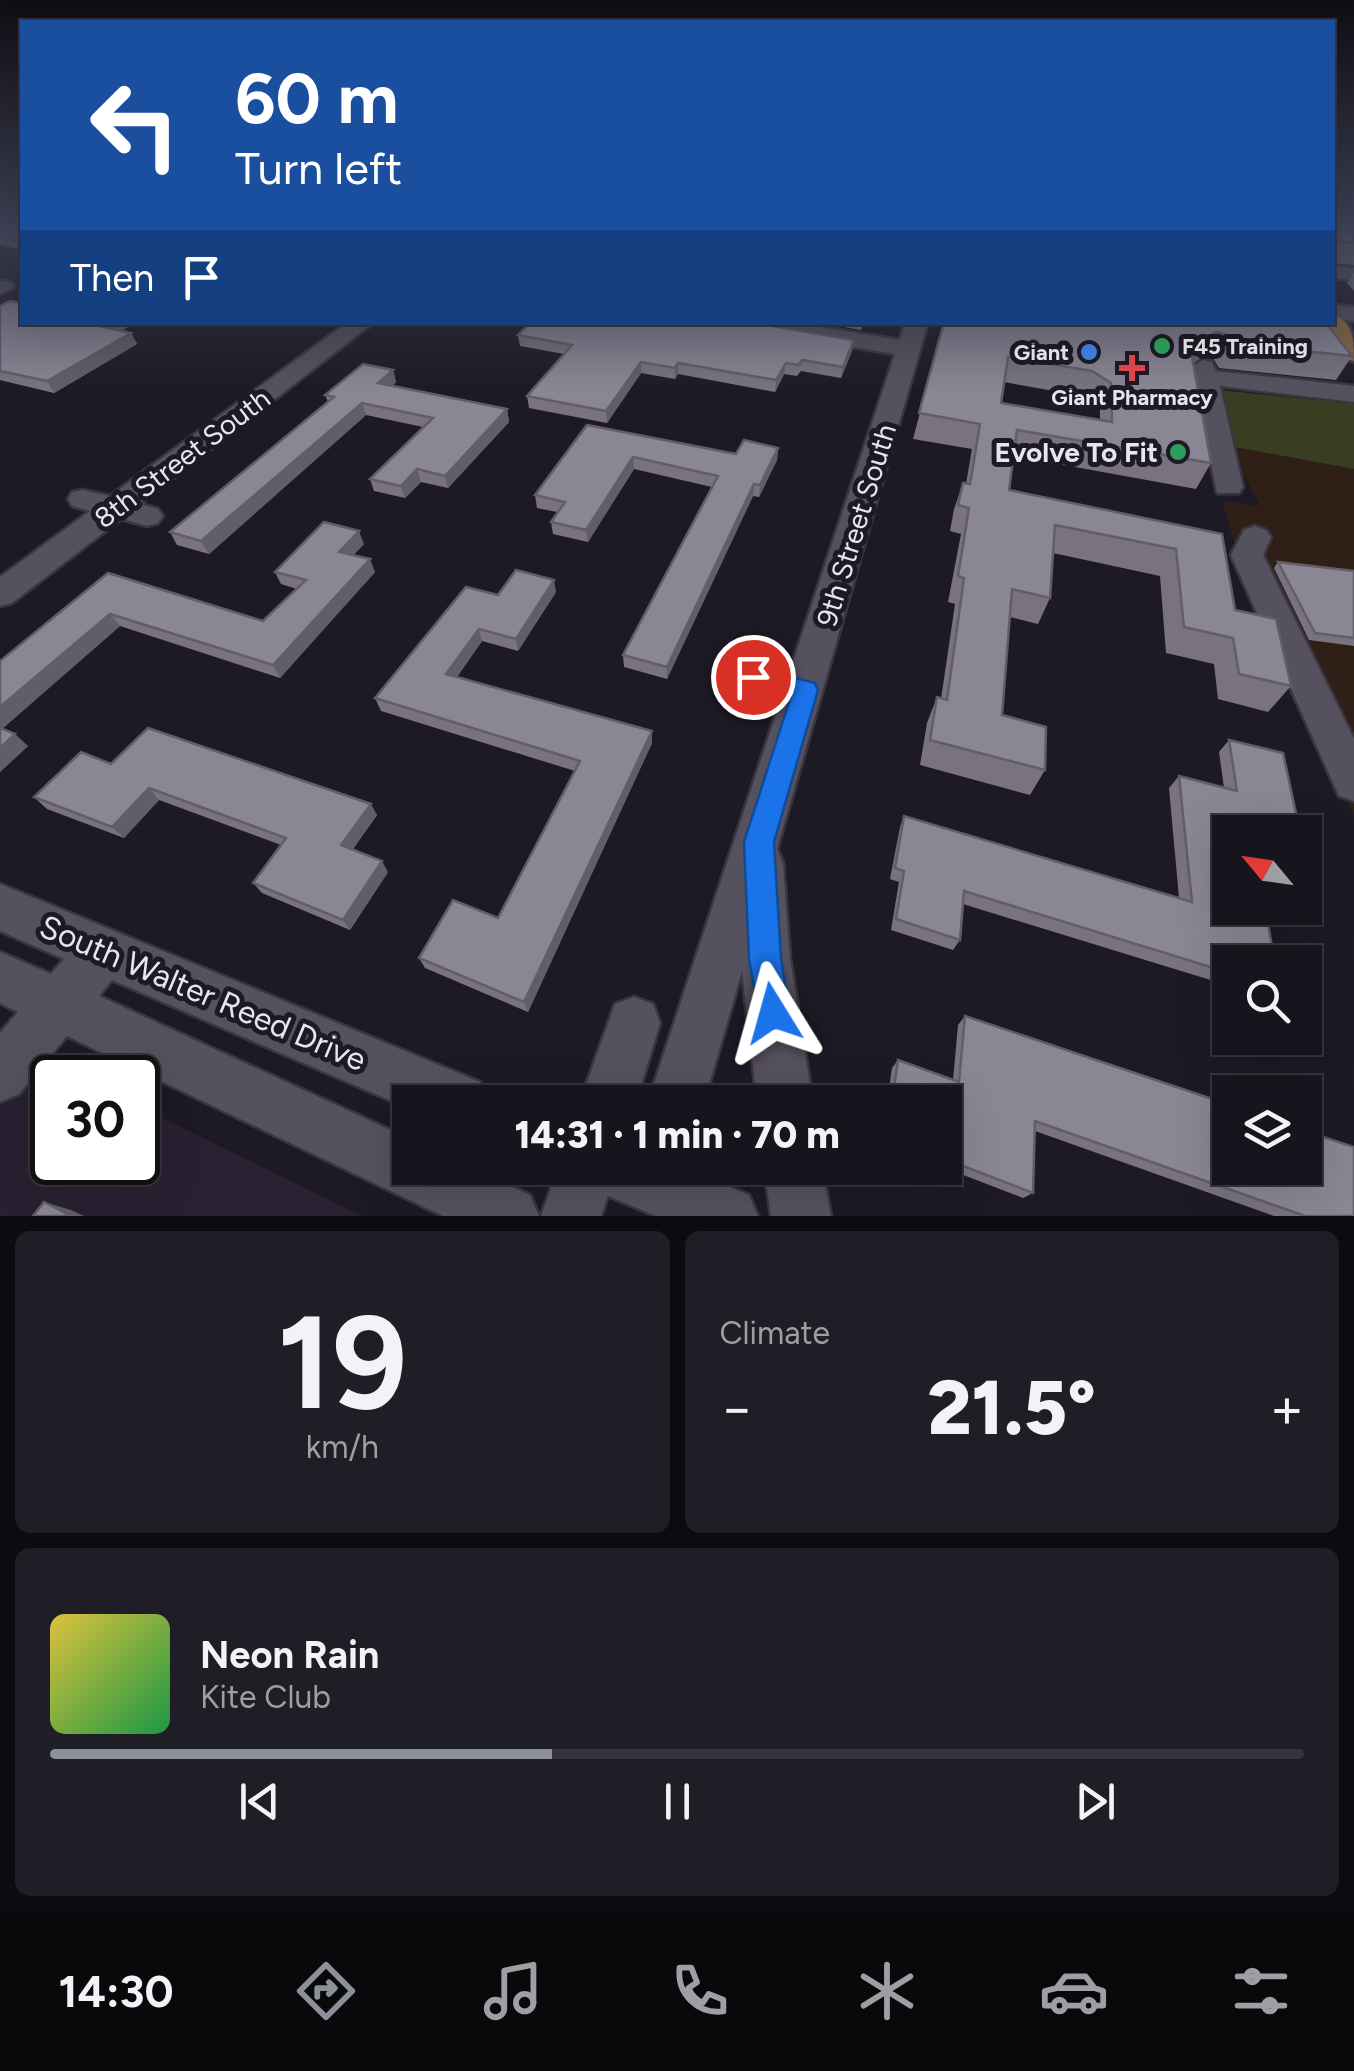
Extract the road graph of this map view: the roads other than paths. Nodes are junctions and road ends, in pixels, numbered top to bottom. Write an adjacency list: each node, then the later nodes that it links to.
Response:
1 (360, 325): 9 (street, 8th Street South)
2 (781, 325): 4 (street)
3 (1333, 325): 5 (main road)
4 (913, 336): 14 (street, 9th Street South)
5 (1354, 352)
6 (1354, 394): 7 (street)
7 (1228, 486)
8 (83, 498): 9 (street)
9 (115, 507): 10 (street); 12 (street, 8th Street South)
10 (147, 516)
11 (1255, 537): 15 (street)
12 (0, 594)
13 (753, 677): 14 (street)
14 (806, 690): 16 (street, 9th Street South)
15 (1354, 783)
16 (759, 842): 25 (street, 9th Street South); 26 (street, 9th Street South)
17 (0, 907): 18 (street, South Walter Reed Drive)
18 (103, 952): 20 (street); 23 (street, South Walter Reed Drive)
19 (0, 977): 20 (street)
20 (60, 1005): 22 (street); 30 (street)
21 (634, 1023): 24 (street)
22 (0, 1075)
23 (420, 1085)
24 (614, 1085)
25 (681, 1085)
26 (783, 1085)
27 (581, 1185): 31 (street)
28 (796, 1185): 33 (street)
29 (667, 1191): 32 (street)
30 (510, 1216)
31 (571, 1216)
32 (728, 1216)
33 (801, 1216)

